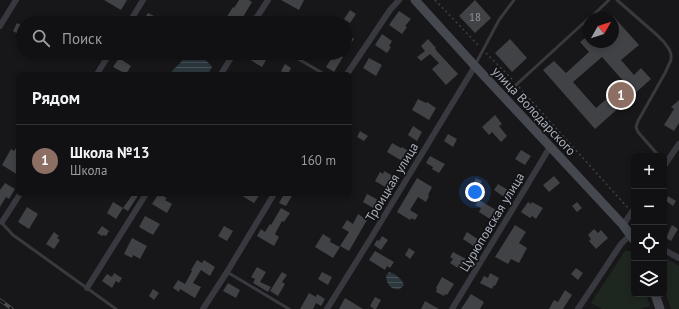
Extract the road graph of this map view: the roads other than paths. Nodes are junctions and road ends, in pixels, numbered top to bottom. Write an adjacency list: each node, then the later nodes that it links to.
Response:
1 (16, 0): 13 (street)
2 (143, 0): 10 (street)
3 (268, 0): 11 (street)
4 (399, 0): 21 (street)
5 (415, 0): 17 (main road, улица Володарского)
6 (514, 0): 17 (lane)
7 (609, 0): 9 (lane)
8 (617, 0): 25 (lane)
9 (596, 12)
10 (133, 16)
11 (258, 16)
12 (583, 24): 22 (lane)
13 (0, 26)
14 (106, 60): 18 (street)
15 (230, 60): 19 (street)
16 (300, 60): 20 (lane)
17 (475, 66): 22 (main road, улица Володарского); 43 (street, Троицкая улица)
18 (98, 72)
19 (222, 72)
20 (321, 72)
21 (348, 72)
22 (503, 97): 24 (main road, улица Володарского)
23 (679, 144): 26 (street)
24 (550, 146): 32 (main road, улица Володарского); 44 (street, Цурюповская улица)
25 (656, 153)
26 (667, 161)
27 (19, 196): 31 (street)
28 (145, 196): 38 (street)
29 (273, 196): 37 (street)
30 (631, 214): 32 (street)
31 (1, 221): 38 (lane)
32 (623, 225): 33 (main road, улица Володарского)
33 (631, 235)
34 (631, 238): 45 (street)
35 (667, 252): 36 (street)
36 (679, 258)
37 (227, 272): 41 (street); 42 (lane)
38 (87, 288): 40 (lane)
39 (656, 297): 46 (main road)
40 (116, 309)
41 (203, 309)
42 (289, 309)
43 (327, 309)
44 (452, 309)
45 (578, 309)
46 (660, 309)

